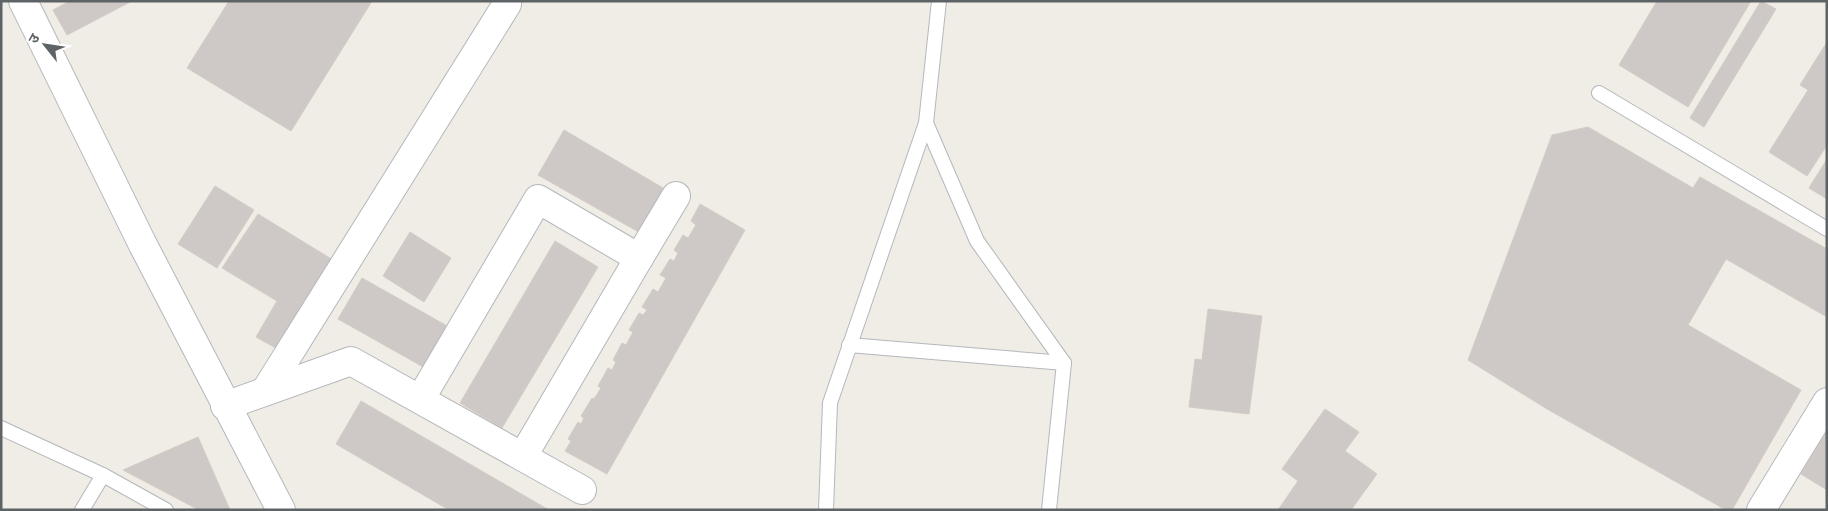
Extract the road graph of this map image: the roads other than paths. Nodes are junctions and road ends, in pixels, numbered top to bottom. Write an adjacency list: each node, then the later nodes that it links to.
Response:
1 (23, 1): 14 (street)
2 (939, 1): 5 (lane)
3 (507, 4): 11 (street)
4 (1599, 93): 7 (lane)
5 (926, 123): 9 (lane); 10 (lane)
6 (676, 196): 8 (street)
7 (1827, 229)
8 (639, 258): 12 (street); 16 (street)
9 (850, 344): 10 (lane); 22 (lane)
10 (1064, 364): 23 (lane)
11 (266, 390): 12 (street); 14 (street)
12 (421, 398): 16 (street)
13 (1827, 402): 24 (street)
14 (225, 406): 21 (street)
15 (1, 428): 17 (lane)
16 (523, 456): 18 (street)
17 (103, 475): 19 (lane); 20 (lane)
18 (582, 490)
19 (82, 510)
20 (166, 510)
21 (281, 510)
22 (826, 510)
23 (1049, 510)
24 (1761, 510)

